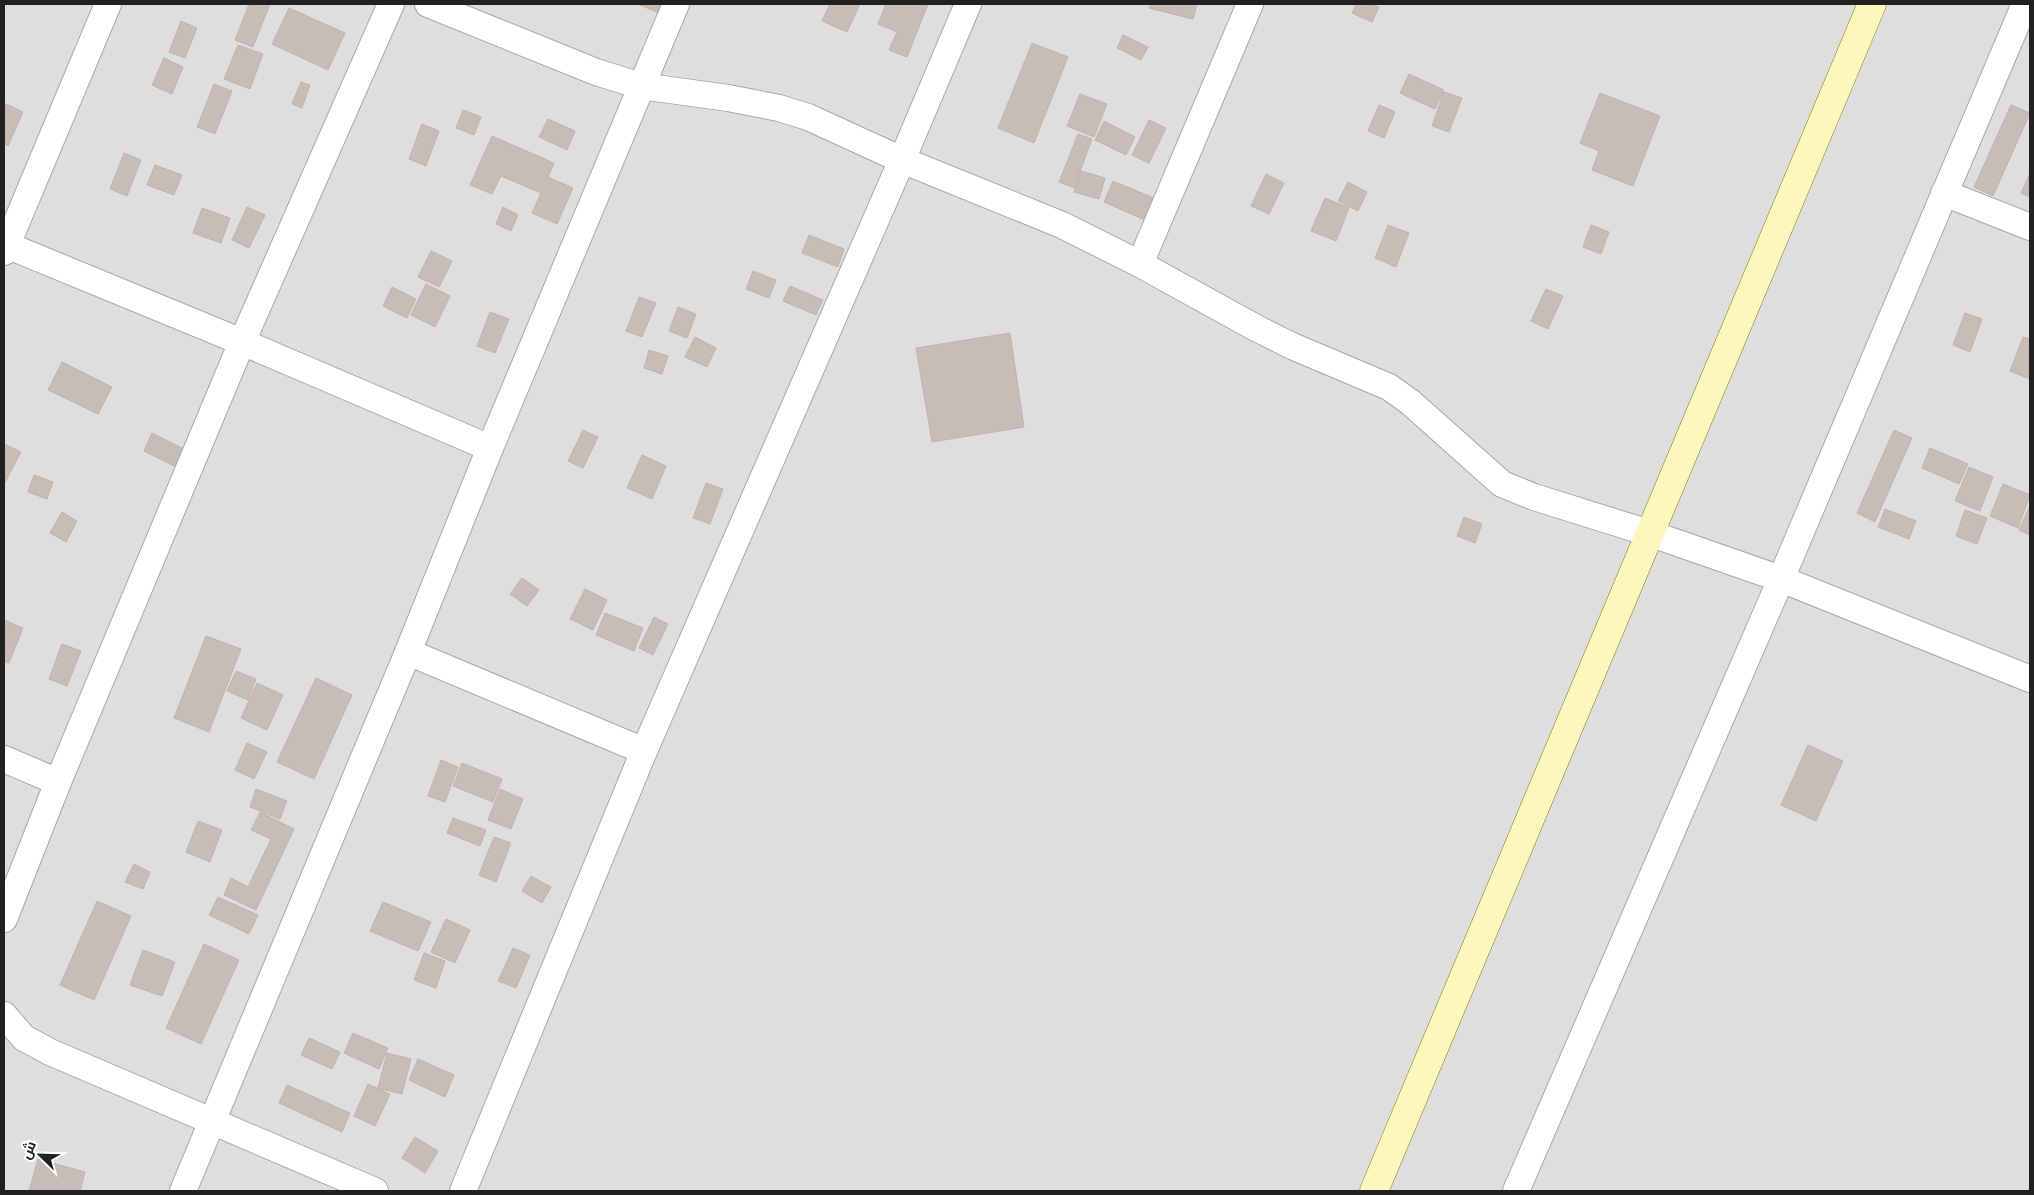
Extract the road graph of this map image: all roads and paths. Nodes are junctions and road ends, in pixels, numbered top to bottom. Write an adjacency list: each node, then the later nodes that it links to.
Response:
1 (108, 4): 13 (street)
2 (391, 4): 15 (street)
3 (428, 4): 9 (street)
4 (676, 4): 9 (street)
5 (968, 4): 10 (street)
6 (1250, 4): 14 (street)
7 (1872, 4): 17 (street)
8 (2025, 4): 11 (street)
9 (641, 86): 10 (street); 16 (street)
10 (902, 160): 14 (street); 21 (street)
11 (1944, 193): 12 (street); 18 (street)
12 (2030, 227)
13 (5, 247): 15 (street)
14 (1140, 264): 17 (street)
15 (242, 342): 16 (street); 23 (street)
16 (490, 448): 19 (street)
17 (1649, 533): 18 (street); 30 (street)
18 (1781, 579): 20 (street); 31 (street)
19 (408, 652): 21 (street); 26 (street)
20 (2030, 679)
21 (644, 751): 29 (street)
22 (4, 759): 23 (street)
23 (58, 782): 24 (street)
24 (4, 919)
25 (4, 1016): 26 (street)
26 (213, 1121): 27 (street); 28 (street)
27 (183, 1191)
28 (375, 1191)
29 (463, 1191)
30 (1374, 1191)
31 (1516, 1191)

